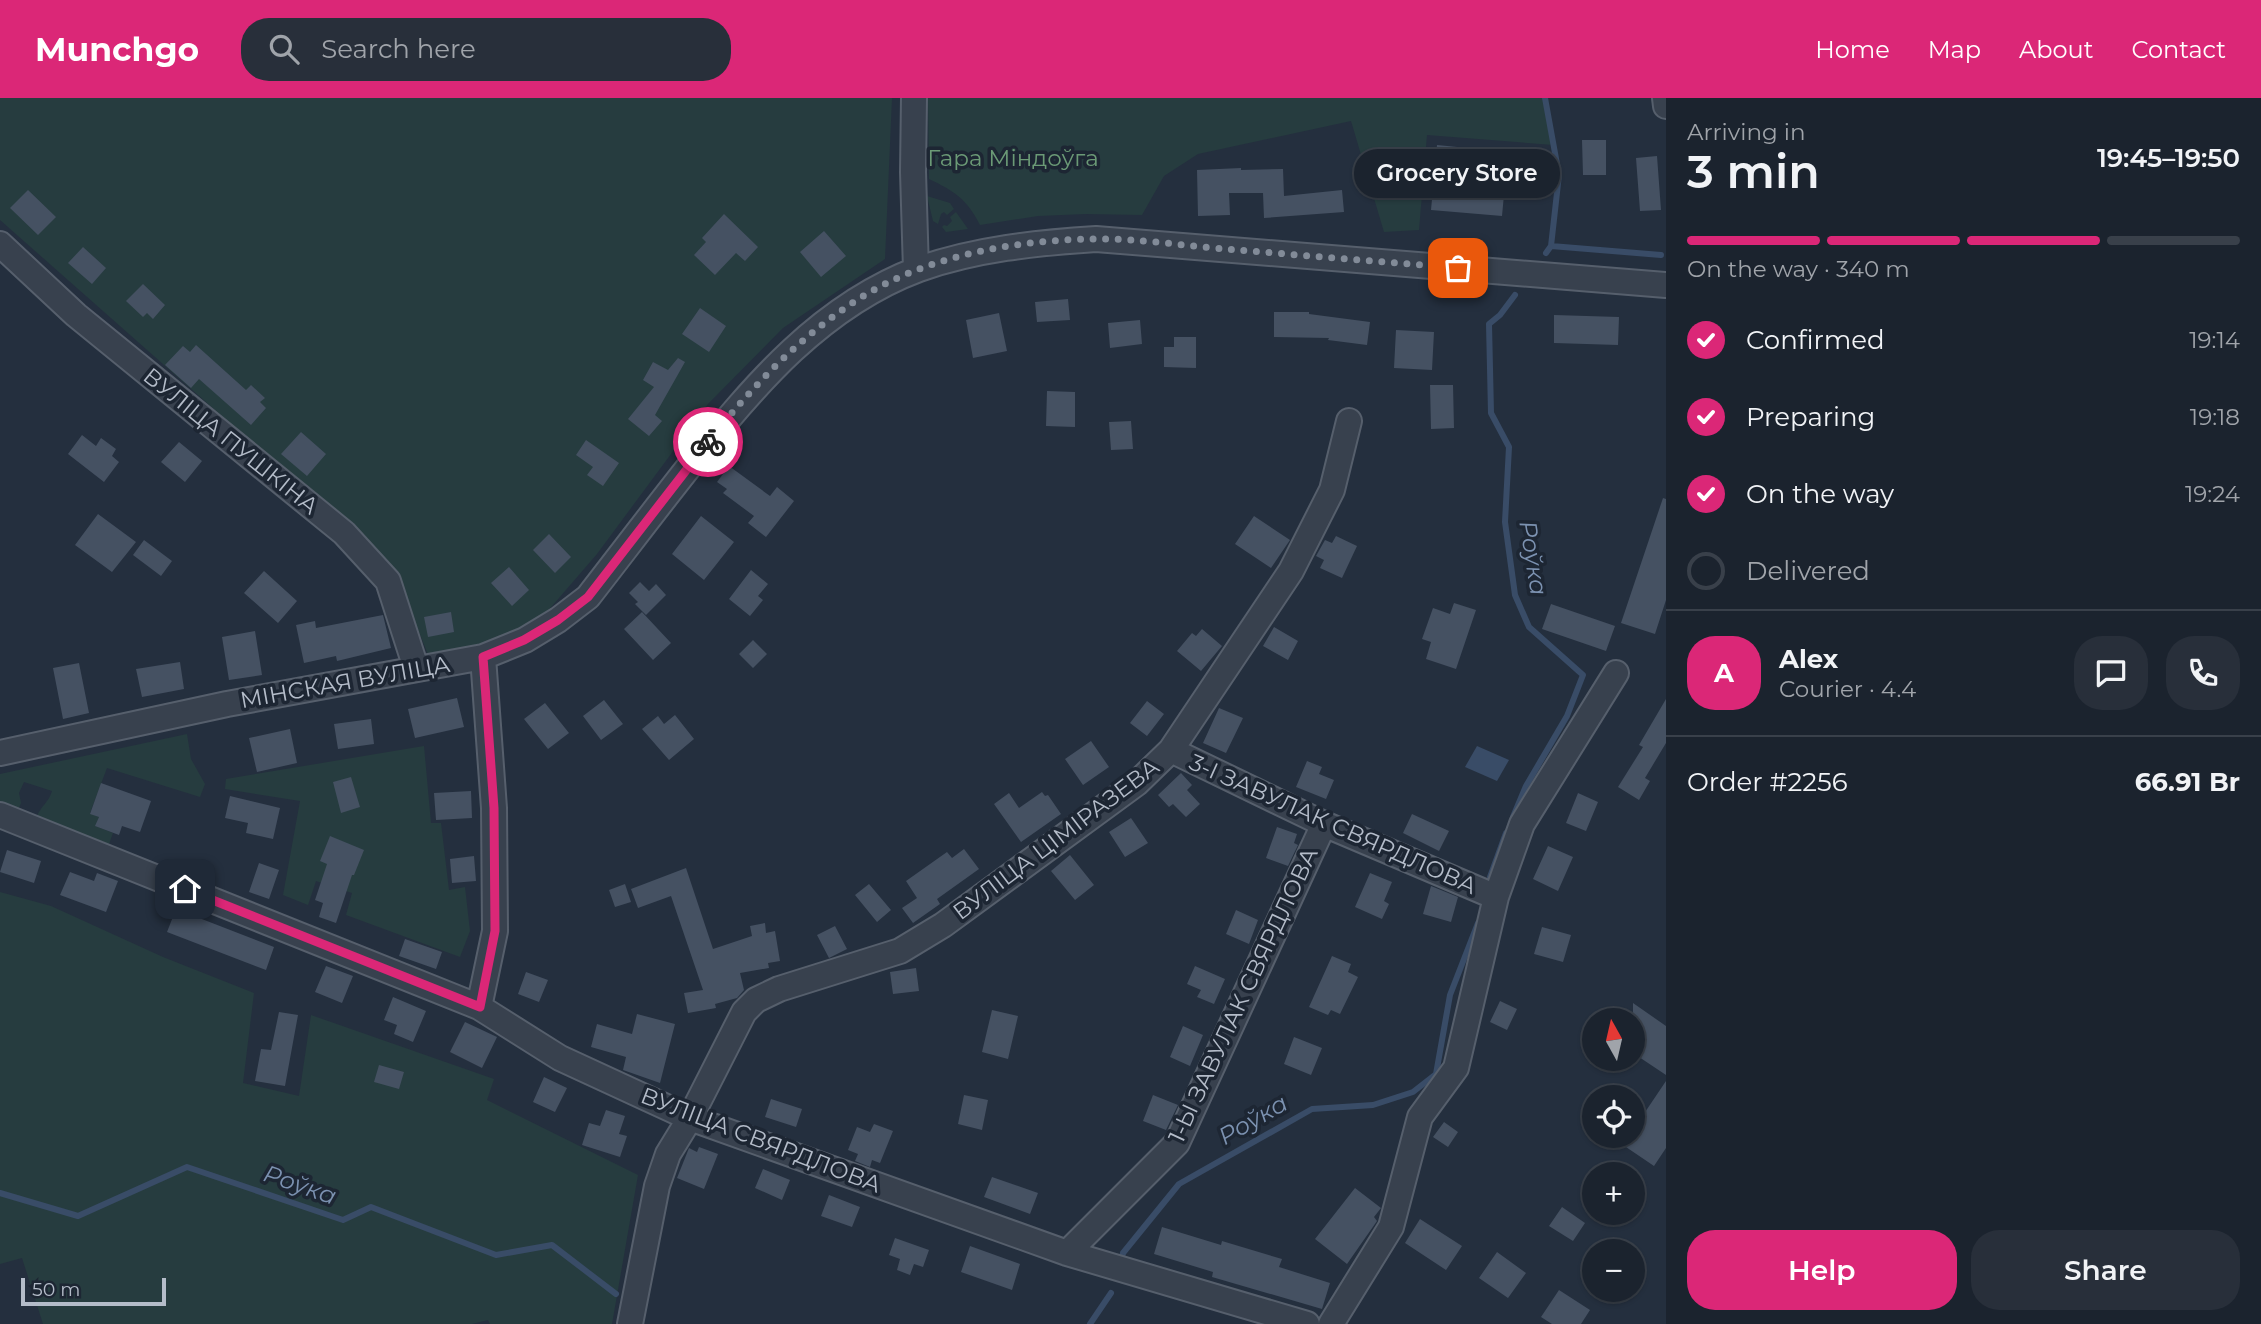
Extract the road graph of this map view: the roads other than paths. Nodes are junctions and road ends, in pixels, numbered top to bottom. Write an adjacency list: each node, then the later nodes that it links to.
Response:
1 (914, 98): 5 (street)
2 (1665, 98): 3 (street)
3 (1666, 106)
4 (0, 244): 9 (street, ВУЛІЦА ПУШКІНА)
5 (916, 270): 6 (street, МІНСКАЯ ВУЛІЦА); 8 (street, МІНСКАЯ ВУЛІЦА)
6 (1666, 285)
7 (1349, 421): 11 (street, ВУЛІЦА ЦІМІРАЗЕВА)
8 (483, 657): 9 (street, МІНСКАЯ ВУЛІЦА); 16 (street)
9 (416, 668): 12 (street, МІНСКАЯ ВУЛІЦА)
10 (1616, 673): 15 (street)
11 (1171, 750): 14 (street, 3-І ЗАВУЛАК СВЯРДЛОВА); 17 (street, ВУЛІЦА ЦІМІРАЗЕВА)
12 (0, 754)
13 (0, 815): 16 (street, ВУЛІЦА СВЯРДЛОВА)
14 (1324, 824): 15 (street, 3-І ЗАВУЛАК СВЯРДЛОВА); 18 (street, 1-Ы ЗАВУЛАК СВЯРДЛОВА)
15 (1496, 897): 21 (street)
16 (480, 1007): 17 (street, ВУЛІЦА СВЯРДЛОВА)
17 (690, 1118): 18 (street, ВУЛІЦА СВЯРДЛОВА); 19 (street, ВУЛІЦА ЦІМІРАЗЕВА)
18 (1067, 1253): 20 (street, ВУЛІЦА СВЯРДЛОВА)
19 (630, 1324)
20 (1307, 1324)
21 (1331, 1324)

